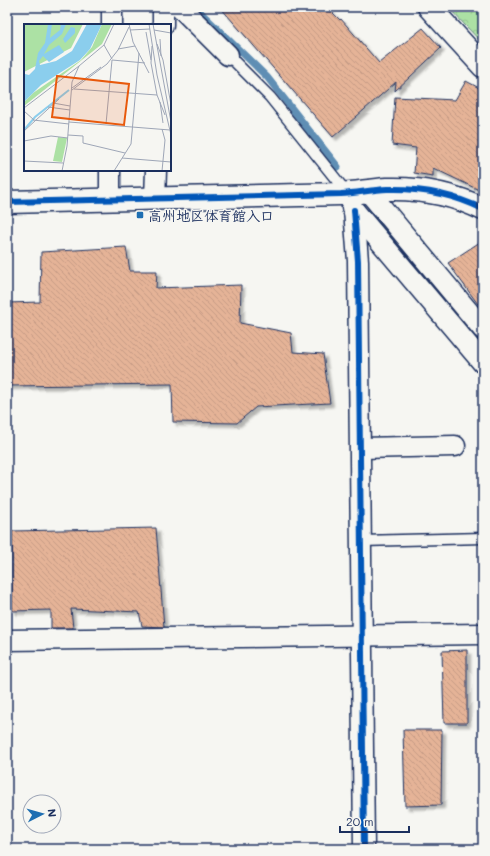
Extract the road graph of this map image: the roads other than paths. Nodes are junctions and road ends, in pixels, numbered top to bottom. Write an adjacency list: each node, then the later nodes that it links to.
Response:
1 (112, 7): 5 (street)
2 (163, 7): 6 (street)
3 (180, 7): 7 (street)
4 (429, 7): 8 (street)
5 (112, 24)
6 (162, 24)
7 (228, 55): 11 (lane)
8 (483, 66)
9 (110, 171): 12 (street)
10 (156, 171): 13 (street)
11 (352, 197): 13 (street); 15 (street); 16 (street); 17 (street); 19 (street)
12 (110, 199): 13 (street); 14 (street)
13 (155, 199)
14 (7, 202)
15 (483, 210)
16 (483, 329)
17 (483, 363)
18 (455, 446): 19 (street)
19 (361, 448): 21 (street)
20 (483, 538): 21 (lane)
21 (361, 541): 23 (street)
22 (483, 634): 23 (street)
23 (362, 636): 24 (street); 25 (street)
24 (7, 640)
25 (364, 849)

